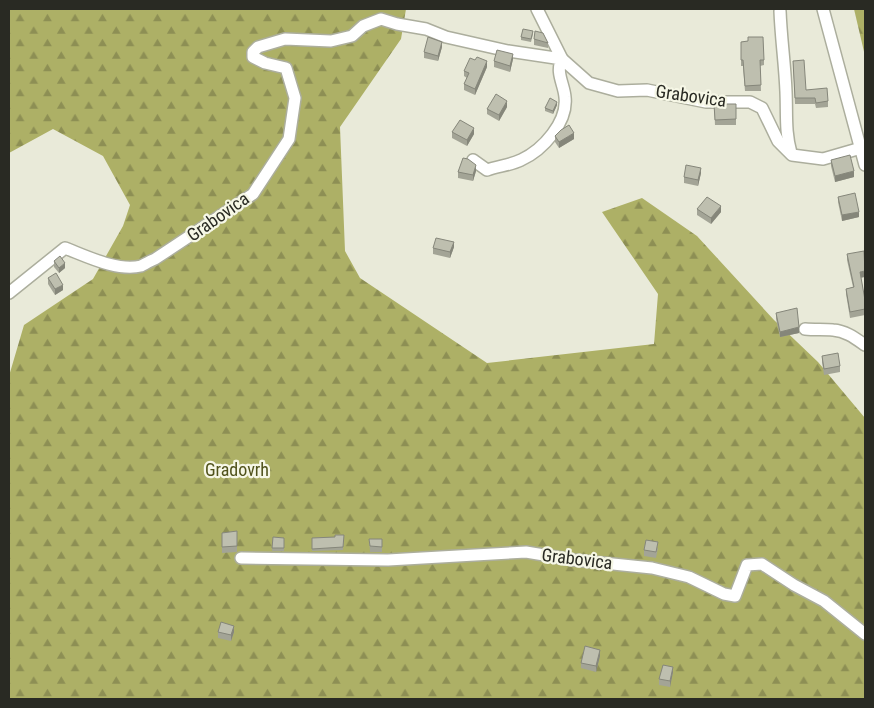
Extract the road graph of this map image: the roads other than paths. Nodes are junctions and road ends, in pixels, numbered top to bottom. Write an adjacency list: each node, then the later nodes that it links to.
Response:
1 (537, 9): 4 (street, Grabovica)
2 (823, 9): 5 (street)
3 (780, 11): 6 (street)
4 (562, 59): 6 (street, Grabovica); 7 (street, Grabovica); 9 (street, Grabovica)
5 (861, 148): 6 (street); 8 (street)
6 (792, 155)
7 (473, 160)
8 (865, 165)
9 (9, 293)
10 (805, 329): 11 (street)
11 (865, 345)
12 (241, 558): 13 (street, Grabovica)
13 (865, 634)

